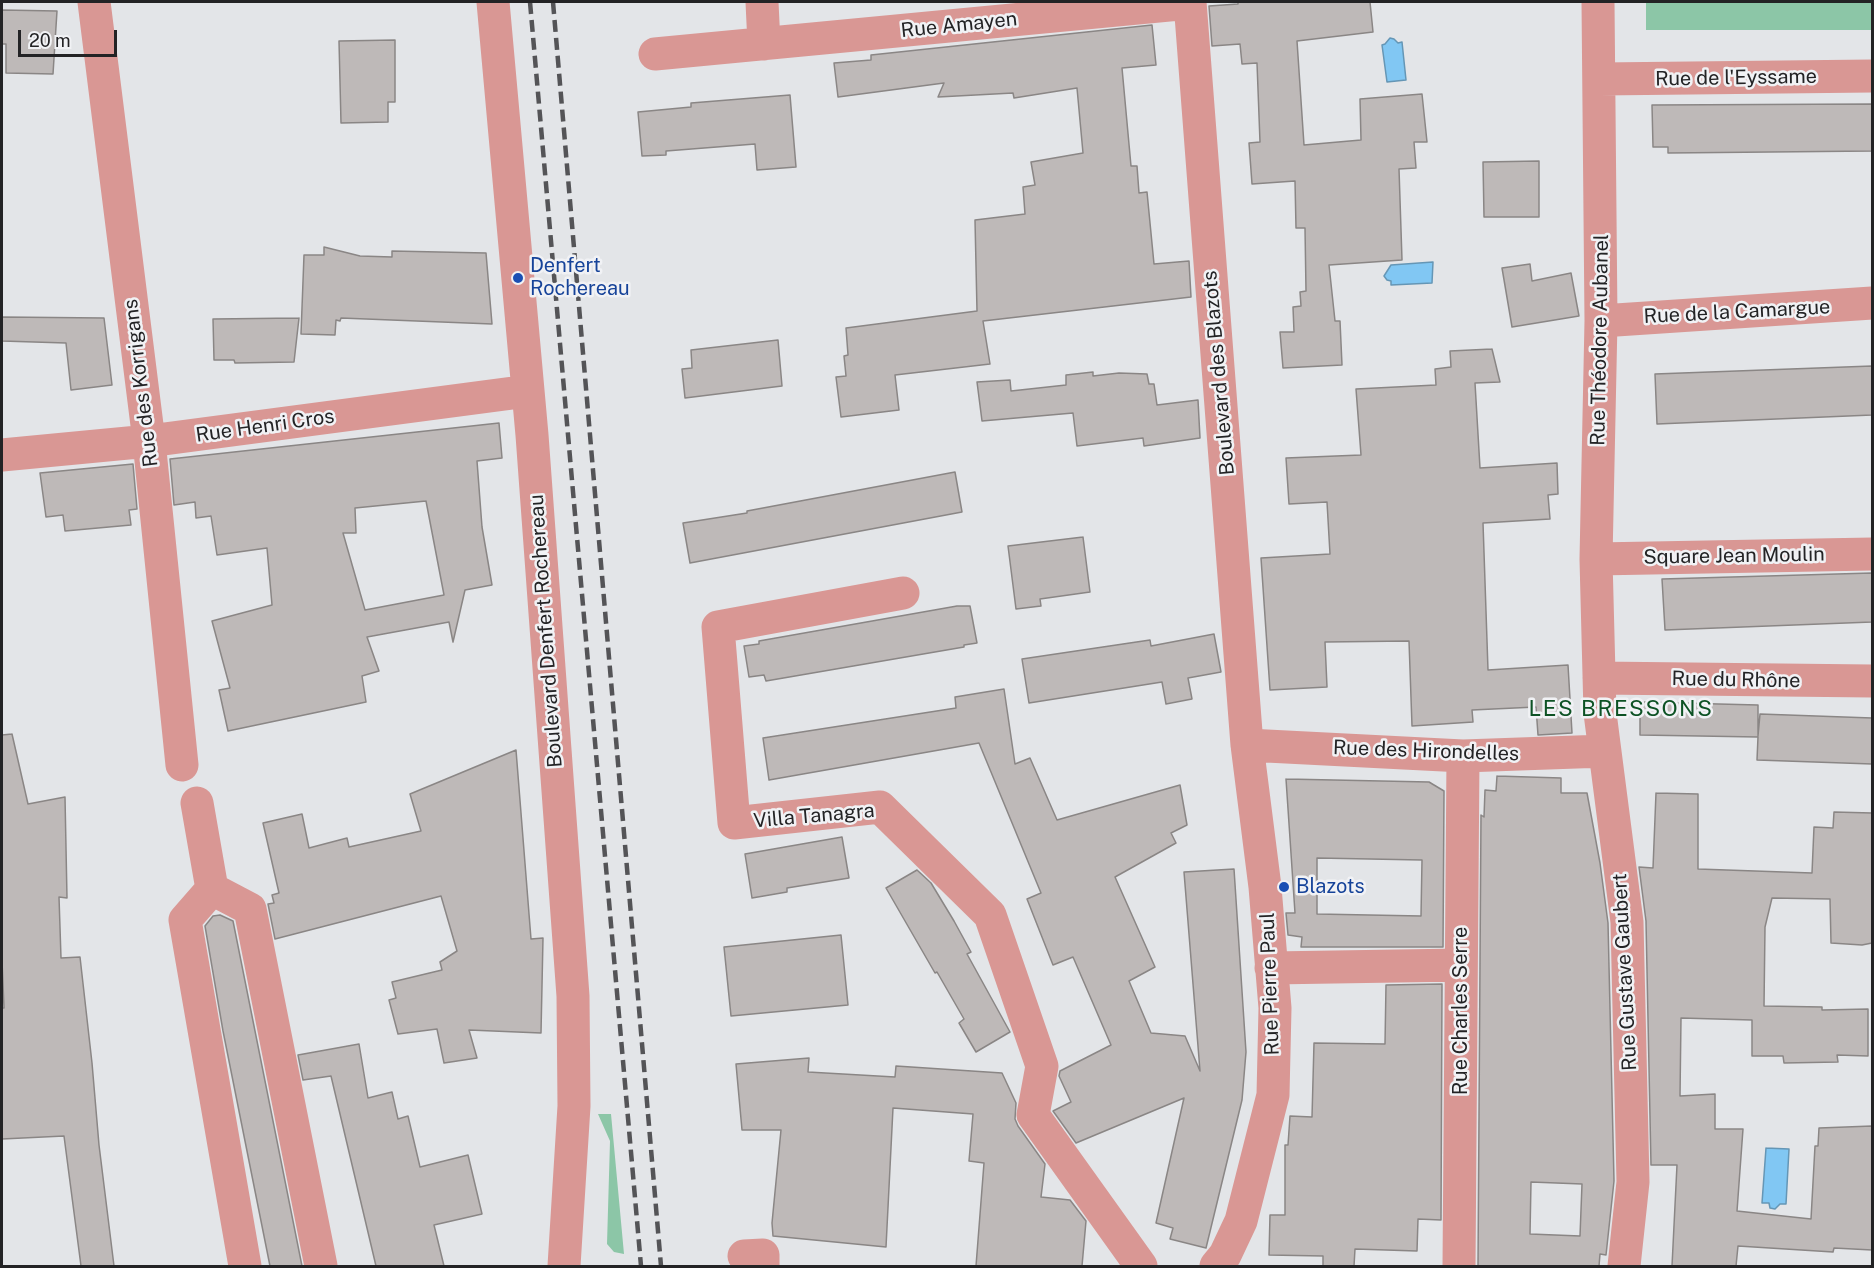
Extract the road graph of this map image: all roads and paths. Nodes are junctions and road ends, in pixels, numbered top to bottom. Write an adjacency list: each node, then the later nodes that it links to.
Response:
1 (94, 2): 13 (street, Rue des Korrigans)
2 (493, 2): 12 (street, Boulevard Denfert Rochereau)
3 (762, 2): 6 (street)
4 (1190, 2): 6 (street, Rue Amayen); 20 (street, Boulevard des Blazots)
5 (1598, 2): 9 (street, Rue Théodore Aubanel)
6 (764, 44): 7 (street, Rue Amayen)
7 (655, 54)
8 (1872, 76): 9 (street, Rue de l'Eyssame)
9 (1600, 79): 11 (street, Rue Théodore Aubanel)
10 (1872, 303): 11 (street, Rue de la Camargue)
11 (1601, 321): 16 (street, Rue Théodore Aubanel)
12 (528, 391): 13 (street, Rue Henri Cros); 29 (street, Boulevard Denfert Rochereau)
13 (148, 441): 14 (street, Rue Henri Cros); 23 (street, Rue des Korrigans)
14 (2, 455)
15 (1872, 554): 16 (street, Square Jean Moulin)
16 (1596, 559): 18 (street, Rue Théodore Aubanel)
17 (903, 593): 32 (street, Villa Tanagra)
18 (1599, 678): 19 (street, Rue du Rhône); 21 (street, Rue Gustave Gaubert)
19 (1872, 681)
20 (1247, 745): 22 (street, Rue des Hirondelles); 27 (street, Rue Pierre Paul)
21 (1605, 752): 22 (street, Rue des Hirondelles); 36 (street, Rue Gustave Gaubert)
22 (1463, 756): 26 (street, Rue Charles Serre)
23 (182, 765)
24 (197, 803): 25 (street)
25 (212, 889): 30 (street); 31 (street)
26 (1461, 964): 27 (street); 35 (street, Rue Charles Serre)
27 (1271, 968): 28 (street, Rue Pierre Paul)
28 (1241, 1221): 33 (street, Rue Pierre Paul); 34 (street, Rue Pierre Paul)
29 (565, 1265)
30 (245, 1266)
31 (321, 1266)
32 (1141, 1266)
33 (1216, 1266)
34 (1237, 1266)
35 (1459, 1266)
36 (1624, 1266)

